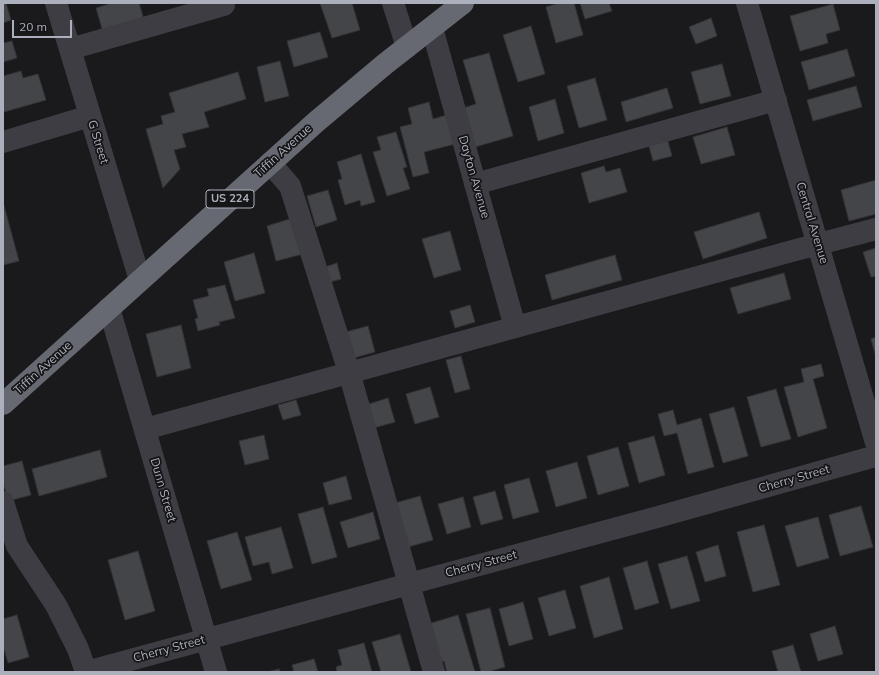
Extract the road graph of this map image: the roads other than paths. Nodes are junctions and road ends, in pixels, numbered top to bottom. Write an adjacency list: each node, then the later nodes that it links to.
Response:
1 (56, 3): 8 (street, G Street)
2 (223, 3): 8 (street)
3 (393, 3): 7 (street)
4 (463, 3): 6 (highway, Tiffin Avenue / US 224)
5 (747, 3): 9 (street, Central Avenue)
6 (432, 28): 7 (highway, Tiffin Avenue / US 224); 13 (street, Dayton Avenue)
7 (407, 47): 12 (highway, Tiffin Avenue / US 224)
8 (70, 49): 10 (street, G Street)
9 (776, 100): 13 (street); 15 (street, Central Avenue)
10 (90, 116): 11 (street); 16 (street, G Street)
11 (3, 142)
12 (270, 163): 16 (highway, Tiffin Avenue / US 224); 19 (street)
13 (475, 184): 18 (street, Dayton Avenue)
14 (876, 229): 15 (street)
15 (818, 243): 18 (street); 22 (street, Central Avenue)
16 (140, 280): 17 (highway, Tiffin Avenue / US 224)
17 (109, 308): 20 (highway, Tiffin Avenue / US 224); 21 (street, Dunn Street)
18 (515, 327): 19 (street)
19 (349, 372): 21 (street); 25 (street)
20 (3, 404)
21 (145, 429): 26 (street, Dunn Street)
22 (876, 443)
23 (876, 456): 25 (street, Cherry Street)
24 (3, 502): 27 (street)
25 (408, 584): 26 (street, Cherry Street); 29 (street)
26 (207, 639): 27 (street, Cherry Street); 28 (street, Dunn Street)
27 (86, 672)
28 (216, 672)
29 (434, 672)

